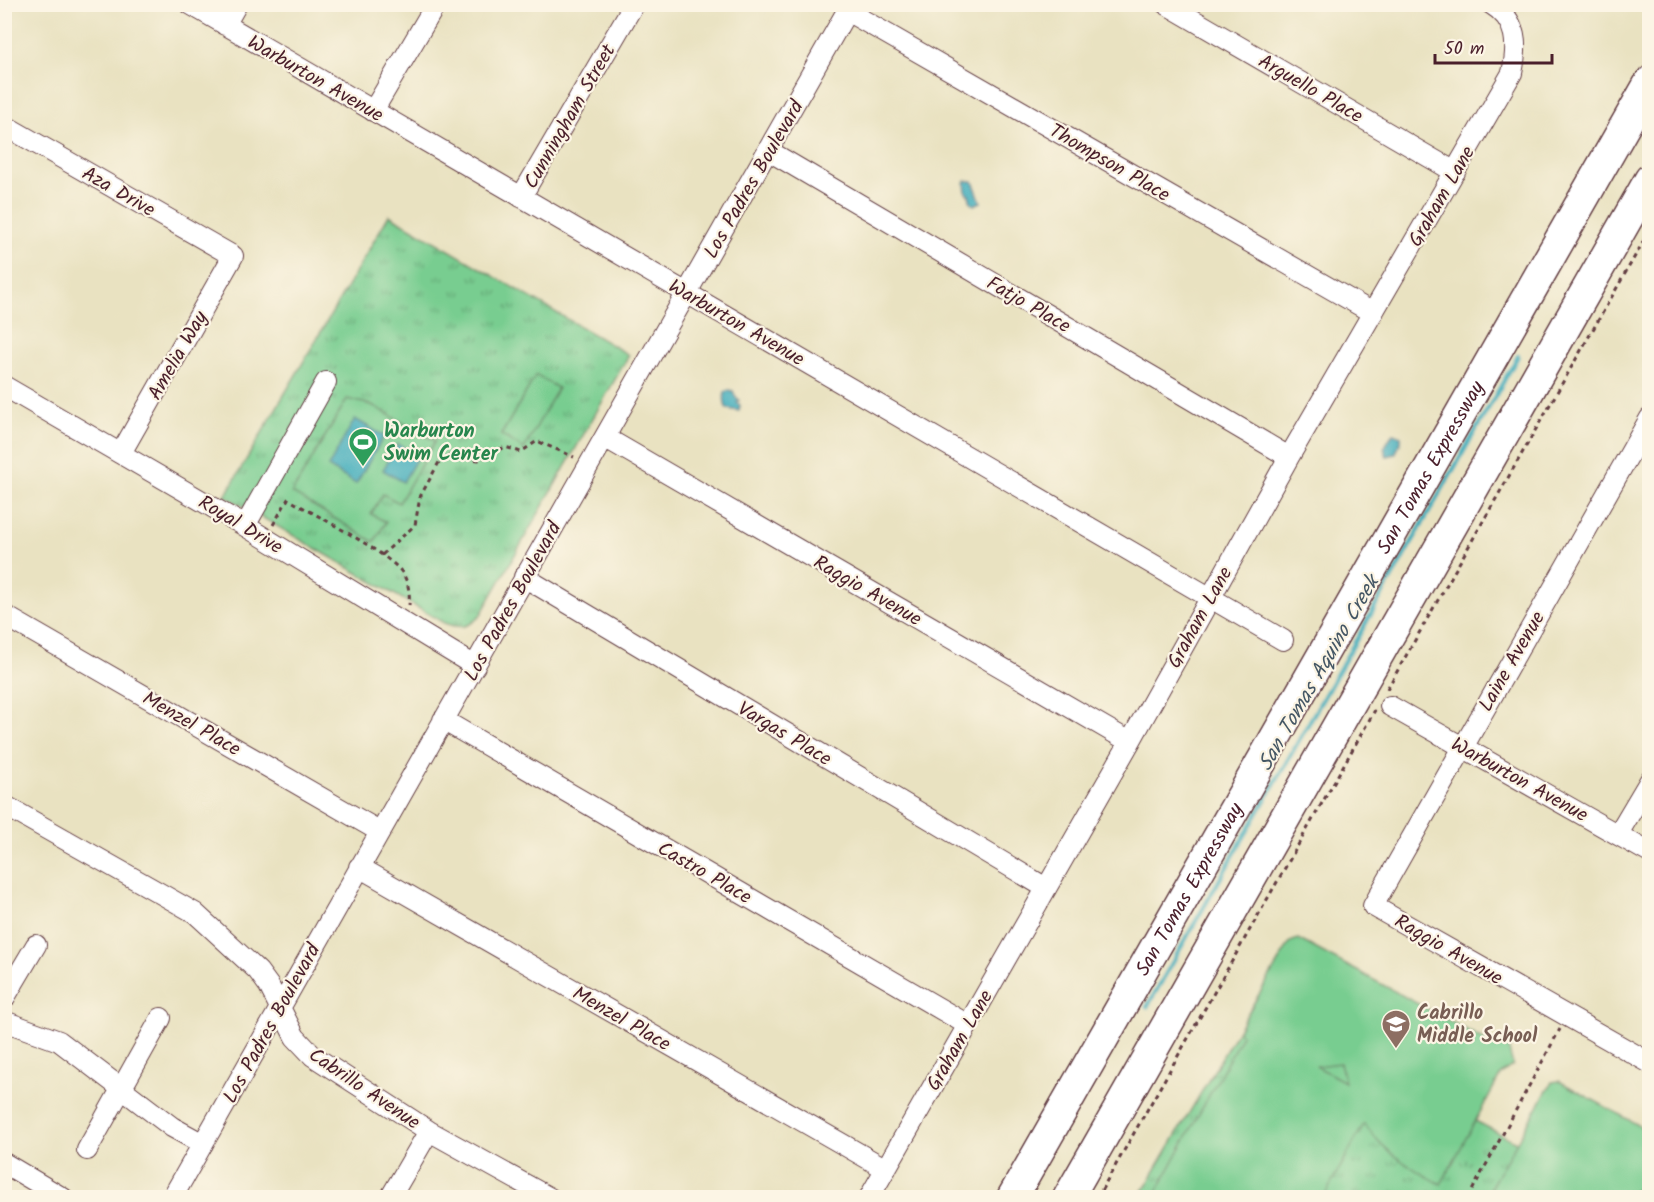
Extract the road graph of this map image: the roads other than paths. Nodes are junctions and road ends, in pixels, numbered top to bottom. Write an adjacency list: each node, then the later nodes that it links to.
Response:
1 (190, 4): 8 (street, Warburton Avenue)
2 (237, 4): 8 (street)
3 (436, 4): 10 (street)
4 (634, 4): 15 (street, Cunningham Street)
5 (1166, 4): 13 (street, Arguello Place)
6 (1491, 4): 13 (street, Graham Lane)
7 (849, 8): 12 (street, Los Padres Boulevard); 18 (street, Thompson Place)
8 (225, 25): 10 (street, Warburton Avenue)
9 (1650, 82): 61 (highway, San Tomas Expressway)
10 (373, 111): 15 (street, Warburton Avenue)
11 (4, 125): 16 (street, Aza Drive)
12 (769, 151): 17 (street, Los Padres Boulevard); 24 (street, Fatjo Place)
13 (1455, 172): 18 (street, Graham Lane)
14 (1650, 179): 62 (highway)
15 (522, 197): 17 (street, Warburton Avenue)
16 (233, 256): 23 (street, Amelia Way)
17 (688, 294): 22 (street, Los Padres Boulevard); 27 (street, Warburton Avenue)
18 (1373, 313): 24 (street, Graham Lane)
19 (326, 382): 25 (street)
20 (4, 386): 23 (street, Royal Drive)
21 (1650, 418): 34 (street, Laine Avenue)
22 (606, 438): 26 (street, Los Padres Boulevard); 33 (street, Raggio Avenue)
23 (121, 453): 25 (street, Royal Drive)
24 (1289, 457): 27 (street, Graham Lane)
25 (245, 526): 30 (street, Royal Drive)
26 (524, 577): 30 (street, Los Padres Boulevard); 41 (street, Vargas Place)
27 (1210, 597): 29 (street, Warburton Avenue); 33 (street, Graham Lane)
28 (4, 615): 37 (street, Menzel Place)
29 (1283, 640)
30 (475, 666): 32 (street, Los Padres Boulevard)
31 (1390, 706): 34 (street, Warburton Avenue)
32 (443, 720): 37 (street, Los Padres Boulevard); 48 (street, Castro Place)
33 (1130, 742): 41 (street, Graham Lane)
34 (1462, 747): 38 (street, Warburton Avenue); 42 (street, Laine Avenue)
35 (1650, 780): 38 (street)
36 (4, 805): 45 (street, Cabrillo Avenue)
37 (379, 831): 40 (street, Los Padres Boulevard)
38 (1618, 834): 39 (street, Warburton Avenue)
39 (1650, 853)
40 (358, 867): 45 (street, Los Padres Boulevard); 55 (street, Menzel Place)
41 (1046, 888): 48 (street, Graham Lane)
42 (1374, 906): 49 (street, Raggio Avenue)
43 (36, 945): 44 (street)
44 (4, 999)
45 (280, 1009): 51 (street, Cabrillo Avenue); 52 (street, Los Padres Boulevard)
46 (161, 1018): 50 (street)
47 (4, 1021): 50 (street)
48 (968, 1025): 55 (street, Graham Lane)
49 (1650, 1063)
50 (122, 1090): 52 (street); 53 (street)
51 (429, 1131): 58 (street); 59 (street, Cabrillo Avenue)
52 (203, 1144): 57 (street, Los Padres Boulevard)
53 (87, 1150)
54 (4, 1163): 56 (street)
55 (886, 1169): 60 (street, Graham Lane)
56 (63, 1197)
57 (172, 1197)
58 (390, 1197)
59 (550, 1197)
60 (869, 1197)
61 (1012, 1197)
62 (1068, 1197)

